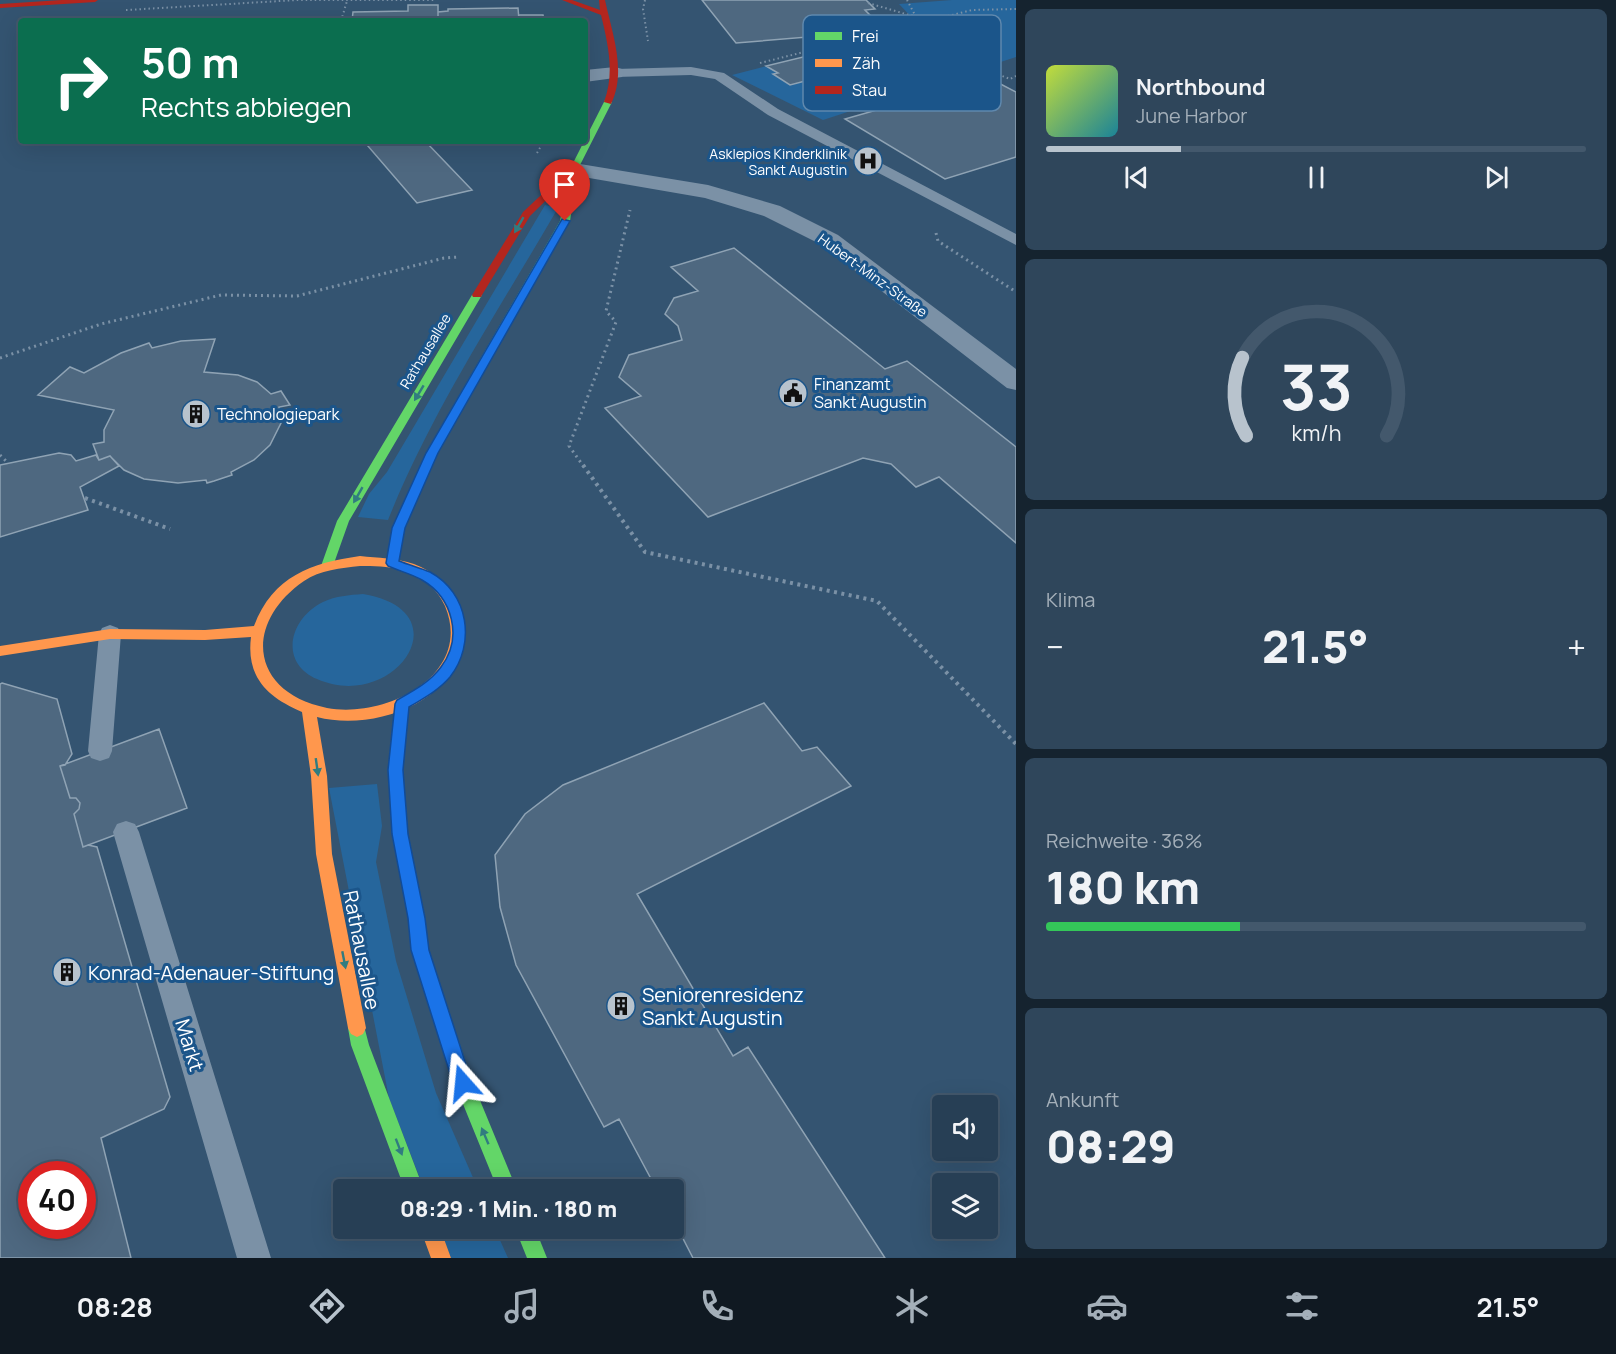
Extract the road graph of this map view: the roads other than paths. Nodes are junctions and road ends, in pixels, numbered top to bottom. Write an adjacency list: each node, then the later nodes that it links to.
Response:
1 (95, 0): 3 (street)
2 (565, 0): 4 (street)
3 (0, 6)
4 (602, 6): 5 (street, Rathausallee)
5 (615, 74): 6 (street); 7 (street, Rathausallee); 10 (lane)
6 (588, 76)
7 (588, 142)
8 (587, 144): 9 (street, Rathausallee)
9 (574, 169): 11 (street, Hubert-Minz-Straße); 12 (street, Rathausallee); 13 (street, Rathausallee, one-way to 13)
10 (1016, 240)
11 (1016, 382)
12 (392, 563): 13 (street); 17 (street)
13 (327, 566): 14 (street)
14 (256, 631): 15 (street); 18 (street)
15 (110, 634): 16 (street); 19 (lane)
16 (0, 651)
17 (402, 704): 18 (street); 22 (street, one-way to 17)
18 (309, 710): 21 (street, Rathausallee, one-way to 21)
19 (100, 751)
20 (126, 832): 25 (lane, Markt)
21 (411, 1179)
22 (503, 1179)
23 (434, 1239): 26 (street)
24 (529, 1239): 27 (street)
25 (254, 1258)
26 (441, 1258)
27 (537, 1258)

